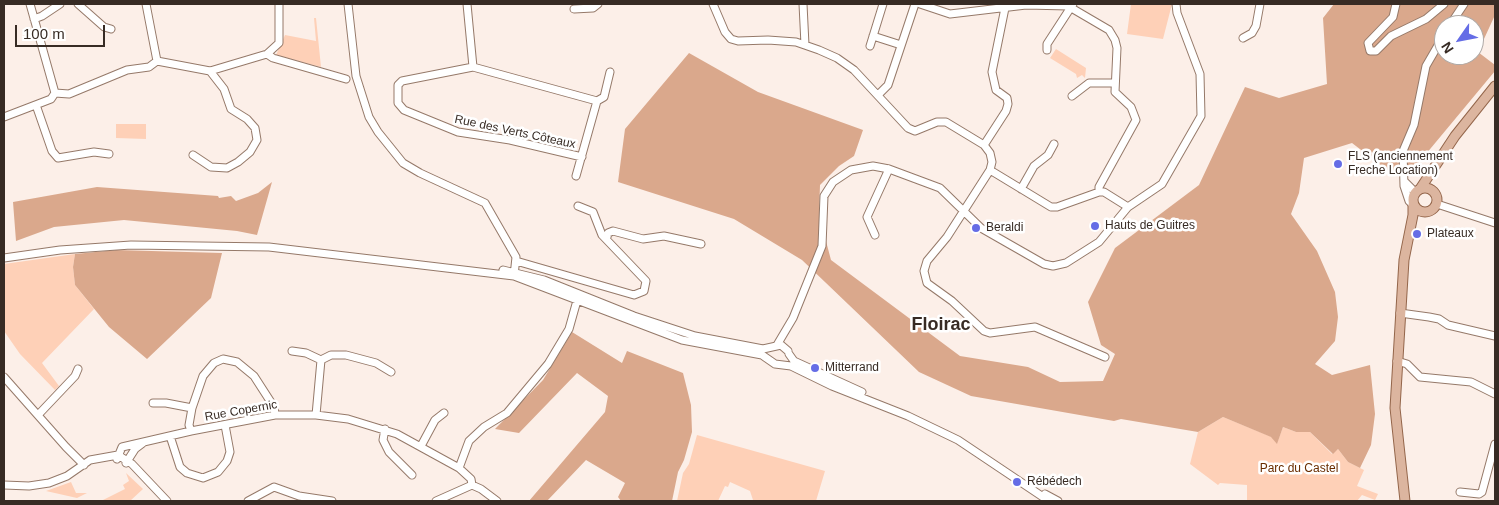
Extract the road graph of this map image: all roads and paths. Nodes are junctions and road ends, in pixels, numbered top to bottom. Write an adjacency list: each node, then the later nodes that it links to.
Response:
1 (30, 4): 23 (street)
2 (60, 4): 23 (street)
3 (78, 4): 24 (street)
4 (146, 4): 33 (street)
5 (279, 4): 32 (street)
6 (348, 4): 71 (street)
7 (467, 4): 34 (street)
8 (598, 4): 21 (street)
9 (713, 4): 27 (street)
10 (803, 4): 27 (street)
11 (882, 4): 25 (street)
12 (915, 4): 28 (street)
13 (920, 4): 20 (street)
14 (1176, 4): 63 (street)
15 (1260, 4): 26 (street)
16 (1396, 4): 17 (street)
17 (1444, 4)
18 (1464, 4): 22 (street)
19 (1073, 5): 20 (street); 30 (street); 38 (street)
20 (1005, 8): 47 (street)
21 (574, 9)
22 (1457, 15)
23 (34, 19): 40 (street)
24 (111, 29)
25 (873, 36): 28 (street); 29 (street)
26 (1243, 38)
27 (805, 44): 41 (street)
28 (901, 45): 41 (street)
29 (870, 46)
30 (1047, 50)
31 (1434, 50): 55 (street)
32 (267, 54): 35 (street); 37 (street)
33 (157, 61): 35 (street); 40 (street)
34 (473, 67): 43 (street, Rue des Verts Côteaux); 50 (street, Rue des Verts Côteaux)
35 (210, 71): 49 (street)
36 (610, 72): 43 (street, Rue des Verts Côteaux)
37 (346, 79)
38 (1115, 83): 42 (street); 59 (street)
39 (1495, 86): 53 (main road)
40 (55, 93): 44 (street)
41 (878, 95): 47 (street)
42 (1072, 96)
43 (597, 101): 50 (street, Rue des Verts Côteaux)
44 (36, 106): 45 (street); 48 (street)
45 (4, 117)
46 (1054, 144): 56 (street)
47 (984, 145): 52 (street)
48 (109, 154)
49 (193, 155)
50 (582, 157): 54 (street, Rue des Verts Côteaux)
51 (889, 169): 64 (street); 67 (street); 76 (street)
52 (990, 170): 56 (street); 64 (street)
53 (1431, 172): 57 (main road); 58 (main road)
54 (576, 176)
55 (1404, 181): 57 (street); 61 (street)
56 (1021, 189): 59 (street)
57 (1418, 190): 58 (main road); 61 (main road)
58 (1433, 190): 60 (main road)
59 (1099, 192): 63 (street)
60 (1437, 204): 65 (main road); 66 (street)
61 (1414, 205): 65 (main road); 73 (main road)
62 (578, 206): 68 (street)
63 (1128, 207): 64 (street)
64 (962, 210): 81 (street)
65 (1426, 213): 73 (main road)
66 (1495, 223)
67 (875, 235)
68 (607, 238): 69 (street); 71 (street)
69 (701, 244)
70 (4, 258): 72 (street)
71 (516, 262): 72 (street)
72 (515, 274): 74 (street)
73 (1404, 274): 75 (main road)
74 (578, 297): 78 (street); 83 (street); 106 (street)
75 (1400, 313): 77 (street); 84 (main road)
76 (793, 318): 78 (street); 80 (street)
77 (1495, 336)
78 (774, 346): 80 (street); 83 (street)
79 (292, 351): 82 (street)
80 (788, 352): 85 (street); 117 (street)
81 (1105, 357)
82 (322, 360): 87 (street); 95 (street)
83 (770, 360): 85 (street)
84 (1398, 361): 89 (street); 118 (main road)
85 (782, 365): 116 (street)
86 (78, 369): 93 (street)
87 (391, 372)
88 (4, 377): 93 (street)
89 (1495, 394)
90 (153, 403): 91 (street)
91 (192, 408): 94 (street); 98 (street)
92 (444, 413): 102 (street)
93 (38, 415): 105 (street)
94 (275, 415): 95 (street, Rue Copernic); 96 (street, Rue Copernic)
95 (316, 415): 97 (street, Rue Copernic)
96 (225, 425): 98 (street, Rue Copernic); 99 (street)
97 (385, 429): 102 (street, Rue Copernic); 107 (street)
98 (190, 431): 99 (street, Rue Copernic)
99 (170, 436): 100 (street, Rue Copernic)
100 (144, 443): 103 (street, Rue Copernic); 104 (street)
101 (1495, 444): 110 (street)
102 (421, 446): 106 (street, Rue Copernic)
103 (117, 457): 104 (street); 105 (street)
104 (127, 462): 111 (street)
105 (84, 465): 108 (street)
106 (459, 468): 109 (street, Rue Copernic)
107 (412, 475)
108 (4, 485)
109 (472, 485): 114 (street); 115 (street)
110 (1460, 492)
111 (167, 501)
112 (248, 501): 113 (street)
113 (332, 501)
114 (436, 501)
115 (497, 501)
116 (1048, 501)
117 (1058, 501)
118 (1405, 501)

